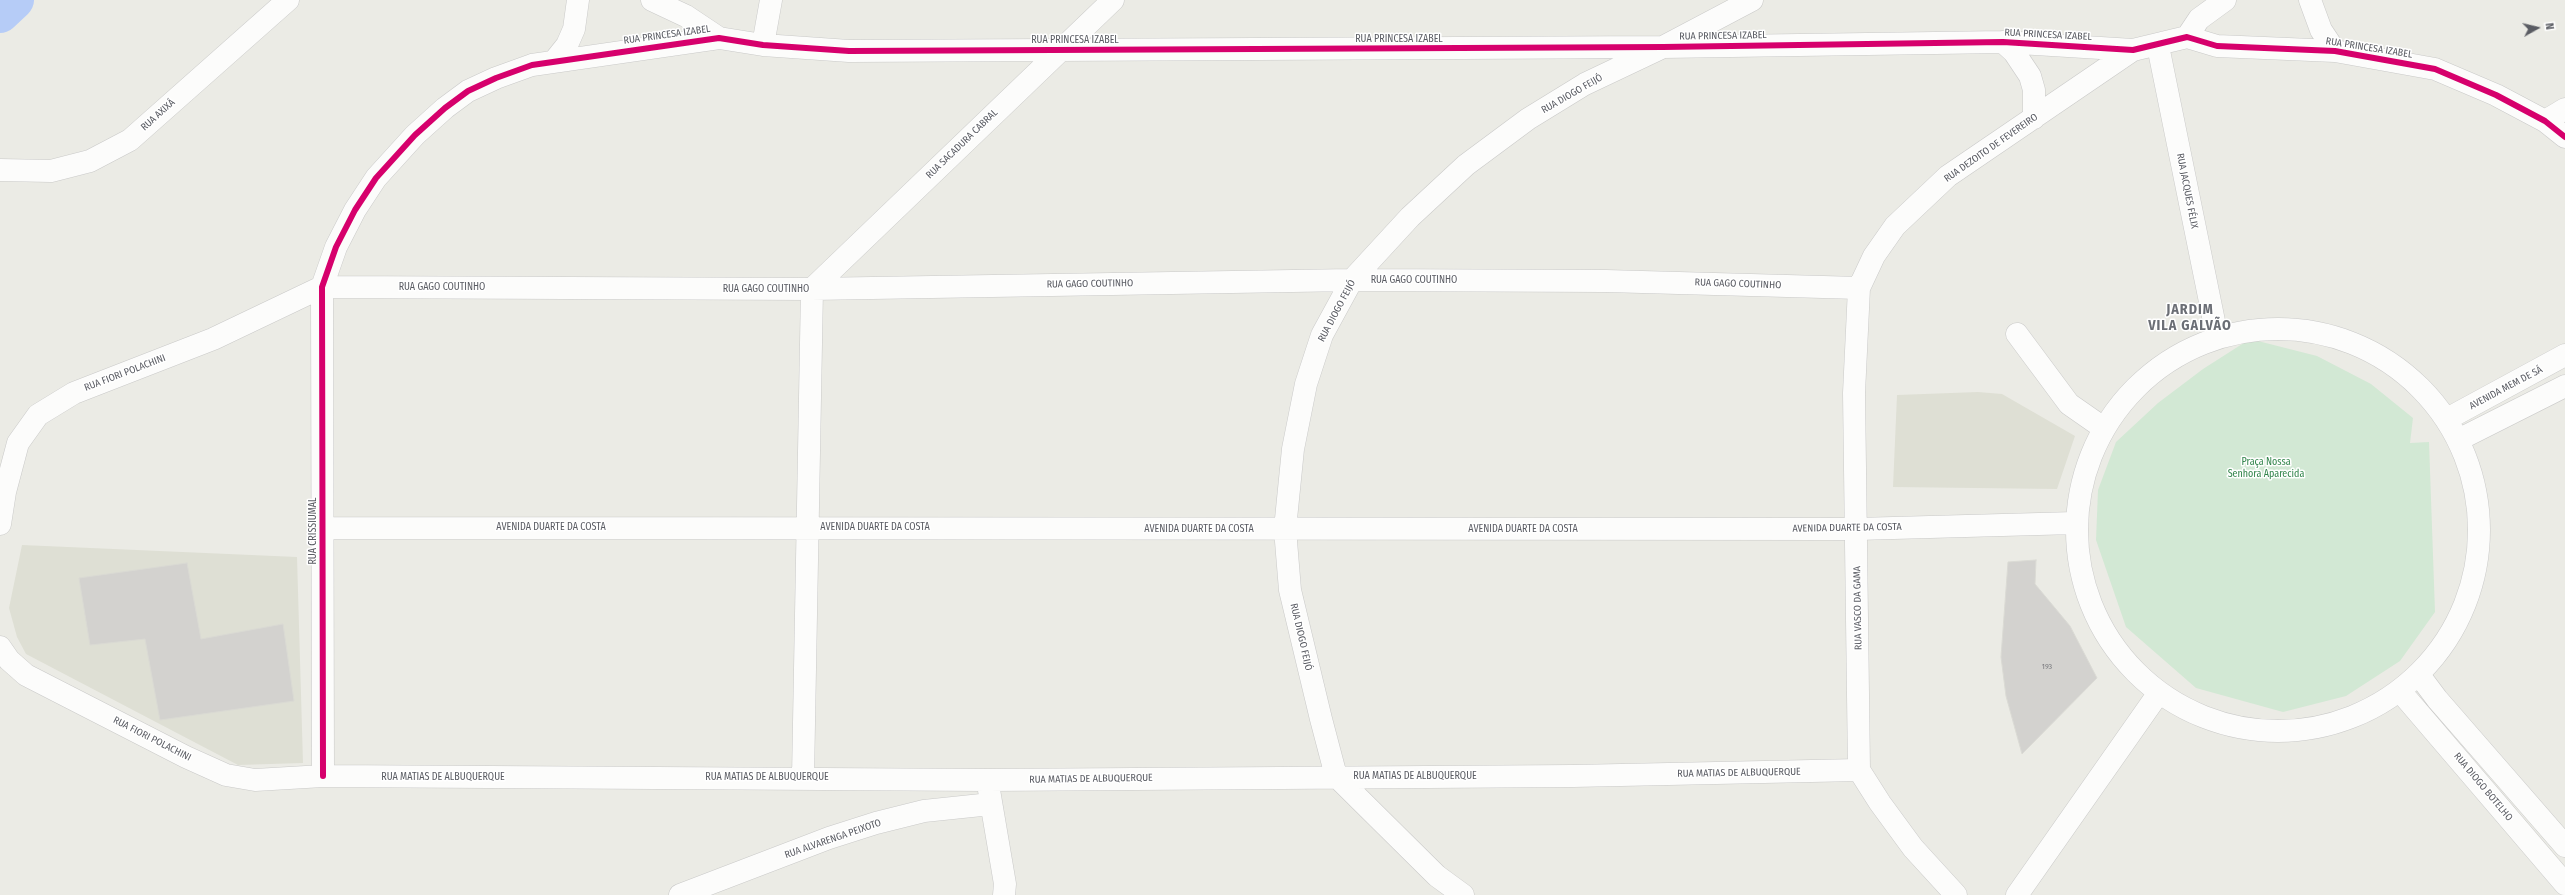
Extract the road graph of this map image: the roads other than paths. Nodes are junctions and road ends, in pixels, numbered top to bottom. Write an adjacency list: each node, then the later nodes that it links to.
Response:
1 (288, 0): 23 (street, RUA AXIXÁ)
2 (578, 0): 18 (street)
3 (652, 0): 10 (street)
4 (771, 0): 12 (street)
5 (1113, 0): 15 (street, RUA SACADURA CABRAL)
6 (1752, 0): 14 (street, RUA DIOGO FEIJÓ)
7 (2225, 0): 9 (street)
8 (2310, 0): 17 (street, RUA PRINCESA IZABEL)
9 (2187, 37): 13 (street, RUA PRINCESA IZABEL); 17 (street, RUA PRINCESA IZABEL)
10 (719, 38): 12 (street, RUA PRINCESA IZABEL); 18 (street, RUA PRINCESA IZABEL)
11 (2003, 42): 14 (street, RUA PRINCESA IZABEL); 16 (street, RUA PRINCESA IZABEL); 20 (street, RUA PRINCESA IZABEL)
12 (763, 45): 15 (street, RUA PRINCESA IZABEL)
13 (2158, 46): 16 (street, RUA PRINCESA IZABEL); 29 (street, RUA JACQUES FÉLIX)
14 (1663, 47): 15 (street, RUA PRINCESA IZABEL); 24 (street, RUA DIOGO FEIJÓ)
15 (1060, 50): 27 (street, RUA SACADURA CABRAL)
16 (2133, 50): 20 (street, RUA DEZOITO DE FEVEREIRO)
17 (2335, 51): 21 (street, RUA PRINCESA IZABEL)
18 (556, 60): 25 (street, RUA PRINCESA IZABEL)
19 (2565, 109): 21 (street)
20 (2034, 118): 26 (street, RUA DEZOITO DE FEVEREIRO)
21 (2545, 121): 22 (street, RUA PRINCESA IZABEL)
22 (2565, 137)
23 (0, 170)
24 (1352, 280): 26 (street, RUA GAGO COUTINHO); 27 (street, RUA GAGO COUTINHO); 39 (street, RUA DIOGO FEIJÓ)
25 (322, 287): 27 (street, RUA GAGO COUTINHO); 36 (street, RUA FIORI POLACHINI); 38 (street, RUA CRISSIUMAL)
26 (1859, 288): 40 (street, RUA VASCO DA GAMA)
27 (812, 289): 37 (street)
28 (2017, 334): 33 (street)
29 (2217, 336): 32 (street); 33 (street)
30 (2565, 356): 32 (street, AVENIDA MEM DE SÁ)
31 (2565, 386): 34 (street)
32 (2447, 419): 34 (street)
33 (2102, 427): 35 (street)
34 (2458, 440): 42 (street)
35 (2075, 523): 40 (street, AVENIDA DUARTE DA COSTA); 44 (street)
36 (0, 524)
37 (808, 527): 38 (street, AVENIDA DUARTE DA COSTA); 39 (street, AVENIDA DUARTE DA COSTA); 48 (street)
38 (323, 528): 46 (street, RUA CRISSIUMAL)
39 (1285, 529): 40 (street, AVENIDA DUARTE DA COSTA); 47 (street, RUA DIOGO FEIJÓ)
40 (1857, 529): 45 (street, RUA VASCO DA GAMA)
41 (0, 647): 46 (street, RUA FIORI POLACHINI)
42 (2419, 675): 43 (street); 51 (street)
43 (2400, 691): 44 (street); 52 (street, RUA DIOGO BOTELHO)
44 (2158, 694): 57 (street)
45 (1859, 770): 47 (street, RUA MATIAS DE ALBUQUERQUE); 56 (street)
46 (323, 776): 48 (street, RUA MATIAS DE ALBUQUERQUE)
47 (1336, 776): 49 (street, RUA MATIAS DE ALBUQUERQUE); 55 (street)
48 (803, 777): 49 (street, RUA MATIAS DE ALBUQUERQUE)
49 (988, 780): 50 (street)
50 (991, 804): 53 (street, RUA ALVARENGA PEIXOTO); 54 (street)
51 (2565, 846)
52 (2565, 884)
53 (680, 895)
54 (1004, 895)
55 (1463, 895)
56 (1956, 895)
57 (2016, 895)

